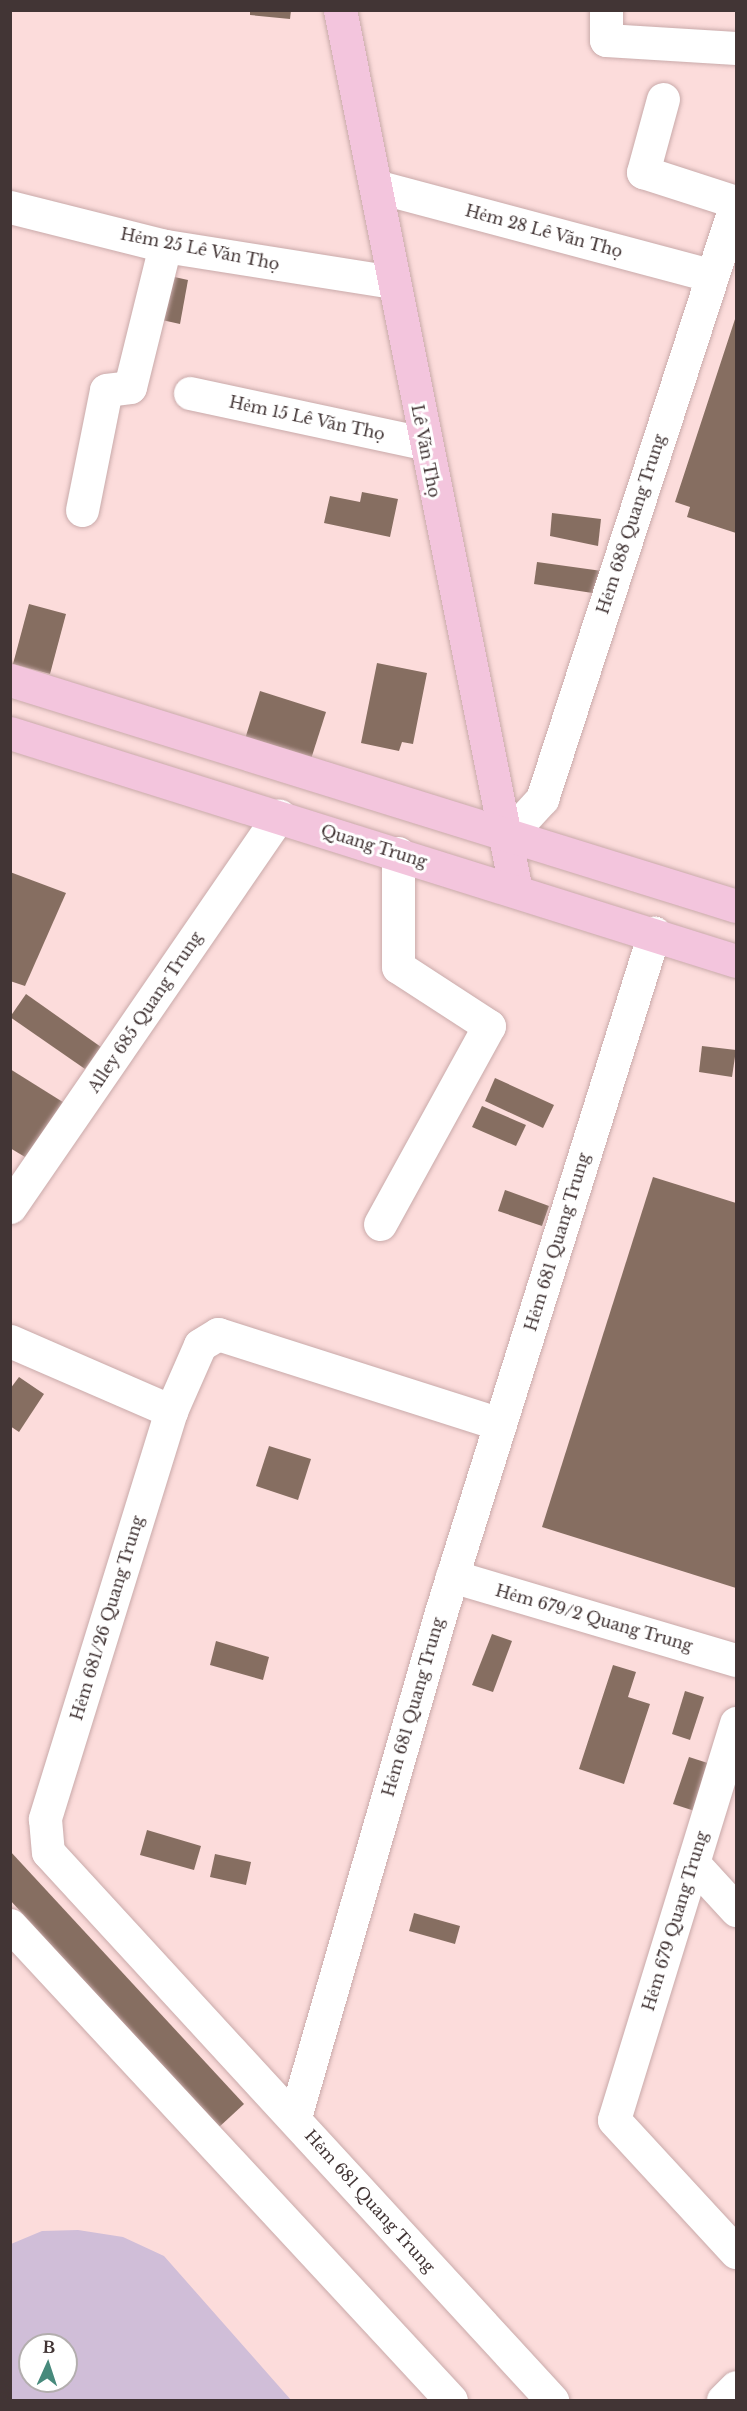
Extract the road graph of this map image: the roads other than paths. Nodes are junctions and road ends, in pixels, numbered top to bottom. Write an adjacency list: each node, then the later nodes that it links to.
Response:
1 (340, 10): 5 (main road, Lê Văn Thọ)
2 (606, 10): 3 (street)
3 (736, 48)
4 (663, 99): 6 (street)
5 (379, 187): 9 (street, Hẻm 28 Lê Văn Thọ); 10 (main road, Lê Văn Thọ)
6 (736, 203): 9 (street, Hẻm 688 Quang Trung)
7 (10, 207): 8 (street, Hẻm 25 Lê Văn Thọ)
8 (165, 246): 10 (street, Hẻm 25 Lê Văn Thọ); 13 (street)
9 (709, 275): 17 (street, Hẻm 688 Quang Trung)
10 (392, 282): 12 (main road, Lê Văn Thọ)
11 (190, 393): 12 (street, Hẻm 15 Lê Văn Thọ)
12 (424, 443): 17 (main road, Lê Văn Thọ)
13 (82, 510)
14 (10, 680): 17 (main road)
15 (12, 737): 16 (main road, Quang Trung)
16 (279, 816): 18 (main road, Quang Trung); 23 (street, Alley 685 Quang Trung)
17 (509, 835): 19 (main road, Lê Văn Thọ); 20 (main road)
18 (398, 854): 19 (main road, Quang Trung); 24 (street)
19 (516, 891): 21 (main road, Quang Trung)
20 (736, 906)
21 (654, 933): 22 (main road, Quang Trung); 27 (street, Hẻm 681 Quang Trung)
22 (736, 961)
23 (10, 1207)
24 (380, 1224)
25 (10, 1341): 26 (street)
26 (171, 1411): 27 (street, Hẻm 681/26 Quang Trung); 34 (street, Hẻm 681/26 Quang Trung)
27 (500, 1424): 28 (street, Hẻm 681 Quang Trung)
28 (452, 1576): 29 (street, Hẻm 679/2 Quang Trung); 34 (street, Hẻm 681 Quang Trung)
29 (736, 1660)
30 (736, 1723): 31 (street, Hẻm 679 Quang Trung)
31 (693, 1863): 32 (street); 35 (street, Hẻm 679 Quang Trung)
32 (736, 1910)
33 (10, 1925): 37 (street)
34 (295, 2117): 38 (street, Hẻm 681 Quang Trung)
35 (736, 2252)
36 (736, 2387): 39 (street)
37 (451, 2400)
38 (552, 2400)
39 (723, 2400)

